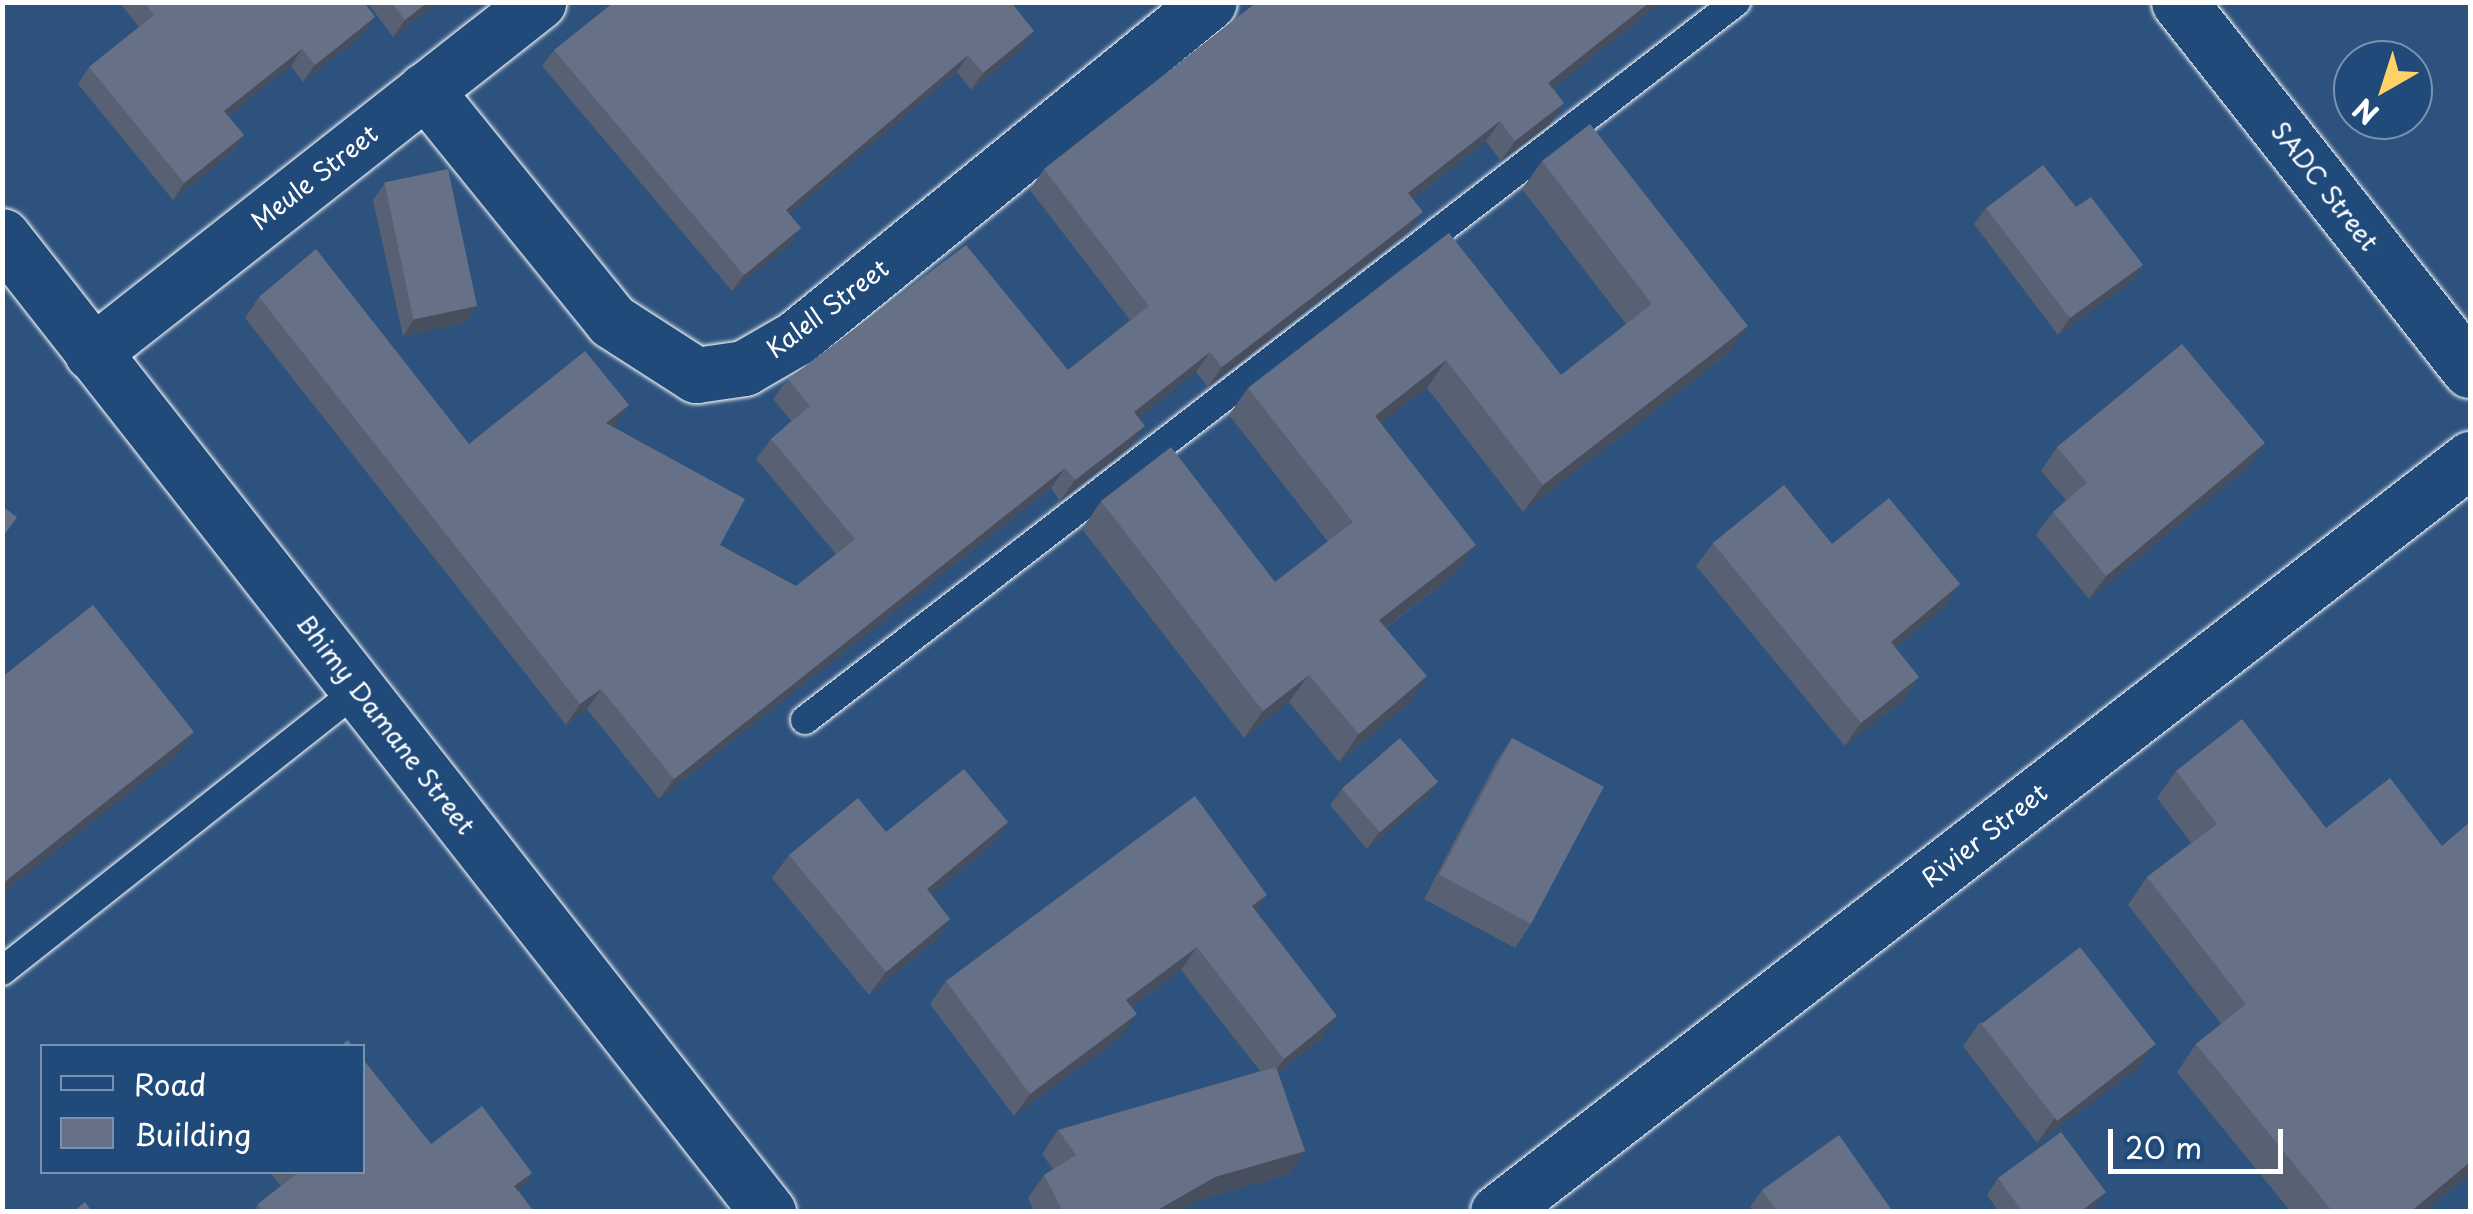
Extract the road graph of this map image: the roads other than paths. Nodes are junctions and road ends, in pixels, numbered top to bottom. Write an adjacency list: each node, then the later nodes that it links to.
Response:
1 (538, 2): 5 (street, Meule Street)
2 (1209, 2): 5 (street, Kalell Street)
3 (1736, 2): 11 (lane)
4 (2179, 2): 8 (street, SADC Street)
5 (425, 90): 7 (street, Meule Street)
6 (2, 236): 7 (street, Bhimy Damane Street)
7 (92, 354): 10 (street, Bhimy Damane Street)
8 (2470, 370)
9 (2470, 459): 14 (street, Rivier Street)
10 (359, 690): 12 (lane); 13 (street, Bhimy Damane Street)
11 (805, 720)
12 (2, 971)
13 (768, 1212)
14 (1498, 1212)

